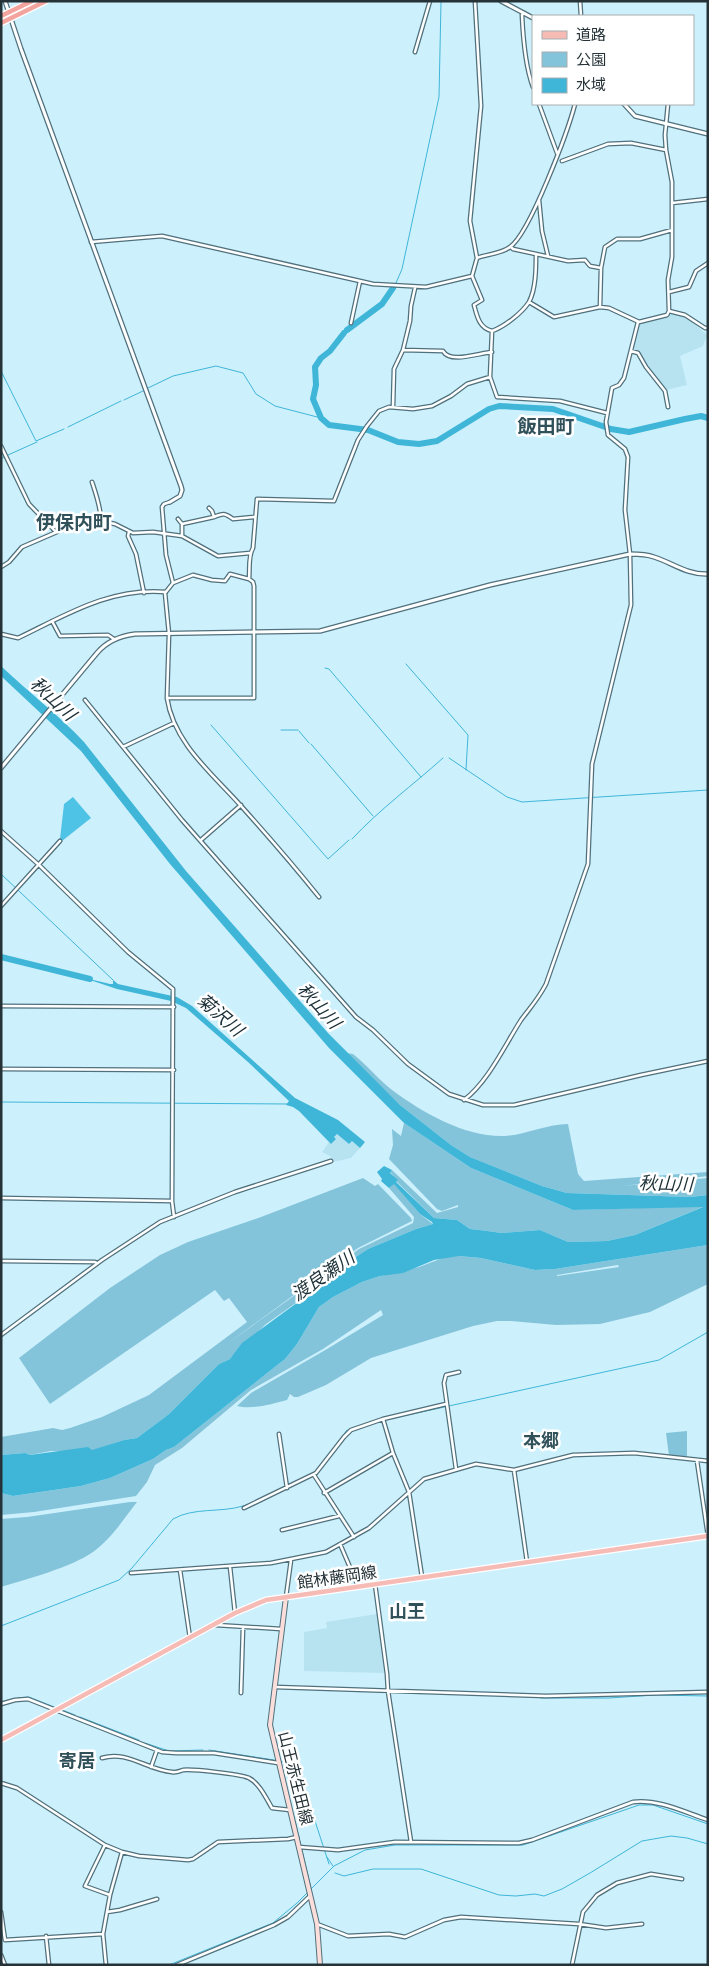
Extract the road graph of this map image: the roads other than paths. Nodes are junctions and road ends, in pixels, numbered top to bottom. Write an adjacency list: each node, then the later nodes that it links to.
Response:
1 (5, 1): 8 (street)
2 (32, 1): 8 (highway)
3 (46, 1): 13 (highway)
4 (430, 1): 15 (street)
5 (474, 1): 34 (street)
6 (501, 1): 9 (street)
7 (580, 1): 10 (street)
8 (10, 12): 11 (highway); 13 (street)
9 (524, 13): 12 (street); 16 (street)
10 (581, 15)
11 (1, 16)
12 (532, 17)
13 (11, 19): 14 (highway); 30 (street)
14 (1, 23)
15 (415, 52)
16 (532, 83)
17 (539, 105): 24 (street)
18 (575, 105): 24 (street)
19 (625, 105): 21 (street)
20 (668, 105): 21 (street)
21 (667, 125): 22 (street); 23 (street)
22 (708, 134)
23 (666, 150): 25 (street); 28 (street)
24 (557, 153): 26 (street)
25 (562, 161)
26 (538, 199): 31 (street); 33 (street)
27 (708, 199): 28 (street)
28 (672, 203): 29 (street)
29 (672, 230): 36 (street); 40 (street)
30 (91, 242): 38 (street); 57 (street)
31 (511, 247): 32 (street); 34 (street)
32 (536, 254): 33 (street); 41 (street)
33 (548, 256): 36 (street)
34 (477, 258): 37 (street)
35 (708, 263): 40 (street)
36 (601, 268): 42 (street)
37 (472, 276): 39 (street); 47 (street)
38 (360, 281): 39 (street); 45 (street)
39 (415, 288): 48 (street)
40 (668, 292): 43 (street)
41 (529, 302): 42 (street); 47 (street)
42 (600, 307): 44 (street)
43 (669, 312): 44 (street); 46 (street)
44 (638, 322): 49 (street)
45 (351, 323)
46 (708, 328)
47 (492, 331): 50 (street)
48 (403, 350): 50 (street); 52 (street)
49 (631, 351): 53 (street); 54 (street)
50 (492, 352): 51 (street)
51 (490, 377): 52 (street); 54 (street)
52 (393, 406): 59 (street)
53 (668, 407)
54 (607, 413): 69 (street)
55 (1, 446): 64 (street)
56 (92, 482): 62 (street)
57 (170, 502): 66 (street)
58 (208, 508): 60 (street)
59 (255, 516): 60 (street); 68 (street)
60 (214, 517): 63 (street)
61 (178, 519): 63 (street)
62 (101, 521): 64 (street); 65 (street)
63 (182, 524): 67 (street)
64 (56, 532): 70 (street)
65 (129, 532): 66 (street); 75 (street)
66 (165, 533): 67 (street); 73 (street)
67 (182, 536): 68 (street)
68 (250, 554): 72 (street)
69 (630, 554): 71 (street); 79 (street); 98 (street)
70 (1, 567)
71 (708, 574)
72 (248, 579): 73 (street); 79 (street)
73 (173, 583): 74 (street)
74 (166, 592): 75 (street); 78 (street)
75 (144, 593): 76 (street)
76 (52, 621): 77 (street); 80 (street)
77 (1, 634)
78 (169, 634): 79 (street); 80 (street); 81 (street)
79 (254, 634): 81 (street)
80 (114, 640): 85 (street)
81 (167, 698): 83 (street)
82 (85, 700): 84 (street)
83 (174, 723): 84 (street); 86 (street)
84 (123, 747): 88 (street)
85 (1, 768)
86 (240, 805): 88 (street); 91 (street)
87 (1, 831): 90 (street)
88 (200, 840): 98 (street)
89 (60, 841): 90 (street)
90 (39, 864): 92 (street); 94 (street)
91 (319, 897)
92 (1, 906)
93 (1, 1006): 94 (street)
94 (174, 1006): 97 (street)
95 (708, 1061): 98 (street)
96 (1, 1069): 97 (street)
97 (174, 1070): 101 (street)
98 (464, 1100)
99 (332, 1161): 102 (street)
100 (1, 1198): 101 (street)
101 (172, 1200): 102 (street)
102 (174, 1217): 104 (street)
103 (1, 1262): 104 (street)
104 (98, 1264): 105 (street)
105 (1, 1335)
106 (459, 1372): 107 (street)
107 (446, 1404): 108 (street); 113 (street)
108 (383, 1419): 110 (street); 115 (street)
109 (279, 1434): 116 (street)
110 (393, 1453): 117 (street); 118 (street)
111 (697, 1460): 112 (street); 114 (street); 122 (street)
112 (708, 1460)
113 (456, 1469): 114 (street); 117 (street)
114 (514, 1470): 126 (street)
115 (314, 1475): 116 (street); 118 (street)
116 (287, 1488): 119 (street)
117 (410, 1492): 123 (street); 130 (street)
118 (324, 1493): 120 (street)
119 (244, 1508)
120 (339, 1516): 121 (street); 123 (street)
121 (282, 1530)
122 (708, 1536): 126 (main road, 館林藤岡線)
123 (354, 1537): 124 (street)
124 (340, 1544): 125 (street); 132 (street)
125 (291, 1560): 127 (street); 133 (street)
126 (527, 1562): 130 (main road, 館林藤岡線)
127 (230, 1567): 128 (street); 134 (street)
128 (180, 1570): 129 (street); 138 (street)
129 (131, 1574)
130 (422, 1577): 131 (main road, 館林藤岡線)
131 (375, 1584): 132 (main road, 館林藤岡線); 140 (street)
132 (358, 1586): 133 (main road, 館林藤岡線)
133 (286, 1597): 134 (main road, 館林藤岡線); 137 (main road, 山王赤生田線)
134 (235, 1613): 135 (main road, 館林藤岡線)
135 (214, 1625): 136 (street); 138 (main road, 館林藤岡線)
136 (243, 1626): 137 (street); 142 (street)
137 (281, 1629): 139 (main road, 山王赤生田線)
138 (190, 1638): 144 (main road, 館林藤岡線)
139 (274, 1687): 140 (street); 148 (main road, 山王赤生田線)
140 (388, 1690): 141 (street); 154 (street)
141 (708, 1692)
142 (241, 1694)
143 (1, 1704): 144 (street)
144 (56, 1711): 145 (main road, 館林藤岡線); 146 (street)
145 (1, 1740)
146 (156, 1750): 148 (street); 149 (street)
147 (102, 1758): 149 (street)
148 (278, 1763): 151 (main road, 山王赤生田線)
149 (151, 1768): 151 (street)
150 (1, 1783): 155 (street)
151 (290, 1810): 153 (main road, 山王赤生田線)
152 (708, 1820): 154 (street)
153 (297, 1836): 156 (main road, 山王赤生田線); 157 (street)
154 (411, 1842): 156 (street)
155 (105, 1845): 157 (street); 159 (street)
156 (300, 1847): 160 (main road, 山王赤生田線)
157 (122, 1852): 159 (street)
158 (682, 1879): 165 (street)
159 (110, 1895): 163 (street)
160 (311, 1895): 164 (main road, 山王赤生田線); 174 (street)
161 (157, 1899): 163 (street)
162 (1, 1912): 169 (street)
163 (107, 1912): 167 (street)
164 (317, 1924): 165 (street); 175 (main road, 山王赤生田線)
165 (579, 1924): 166 (street); 176 (street)
166 (642, 1924)
167 (103, 1934): 168 (street); 173 (street)
168 (46, 1936): 169 (street); 172 (street)
169 (3, 1941)
170 (1, 1955): 171 (street)
171 (5, 1965)
172 (49, 1965)
173 (106, 1965)
174 (176, 1965)
175 (320, 1965)
176 (572, 1965)

